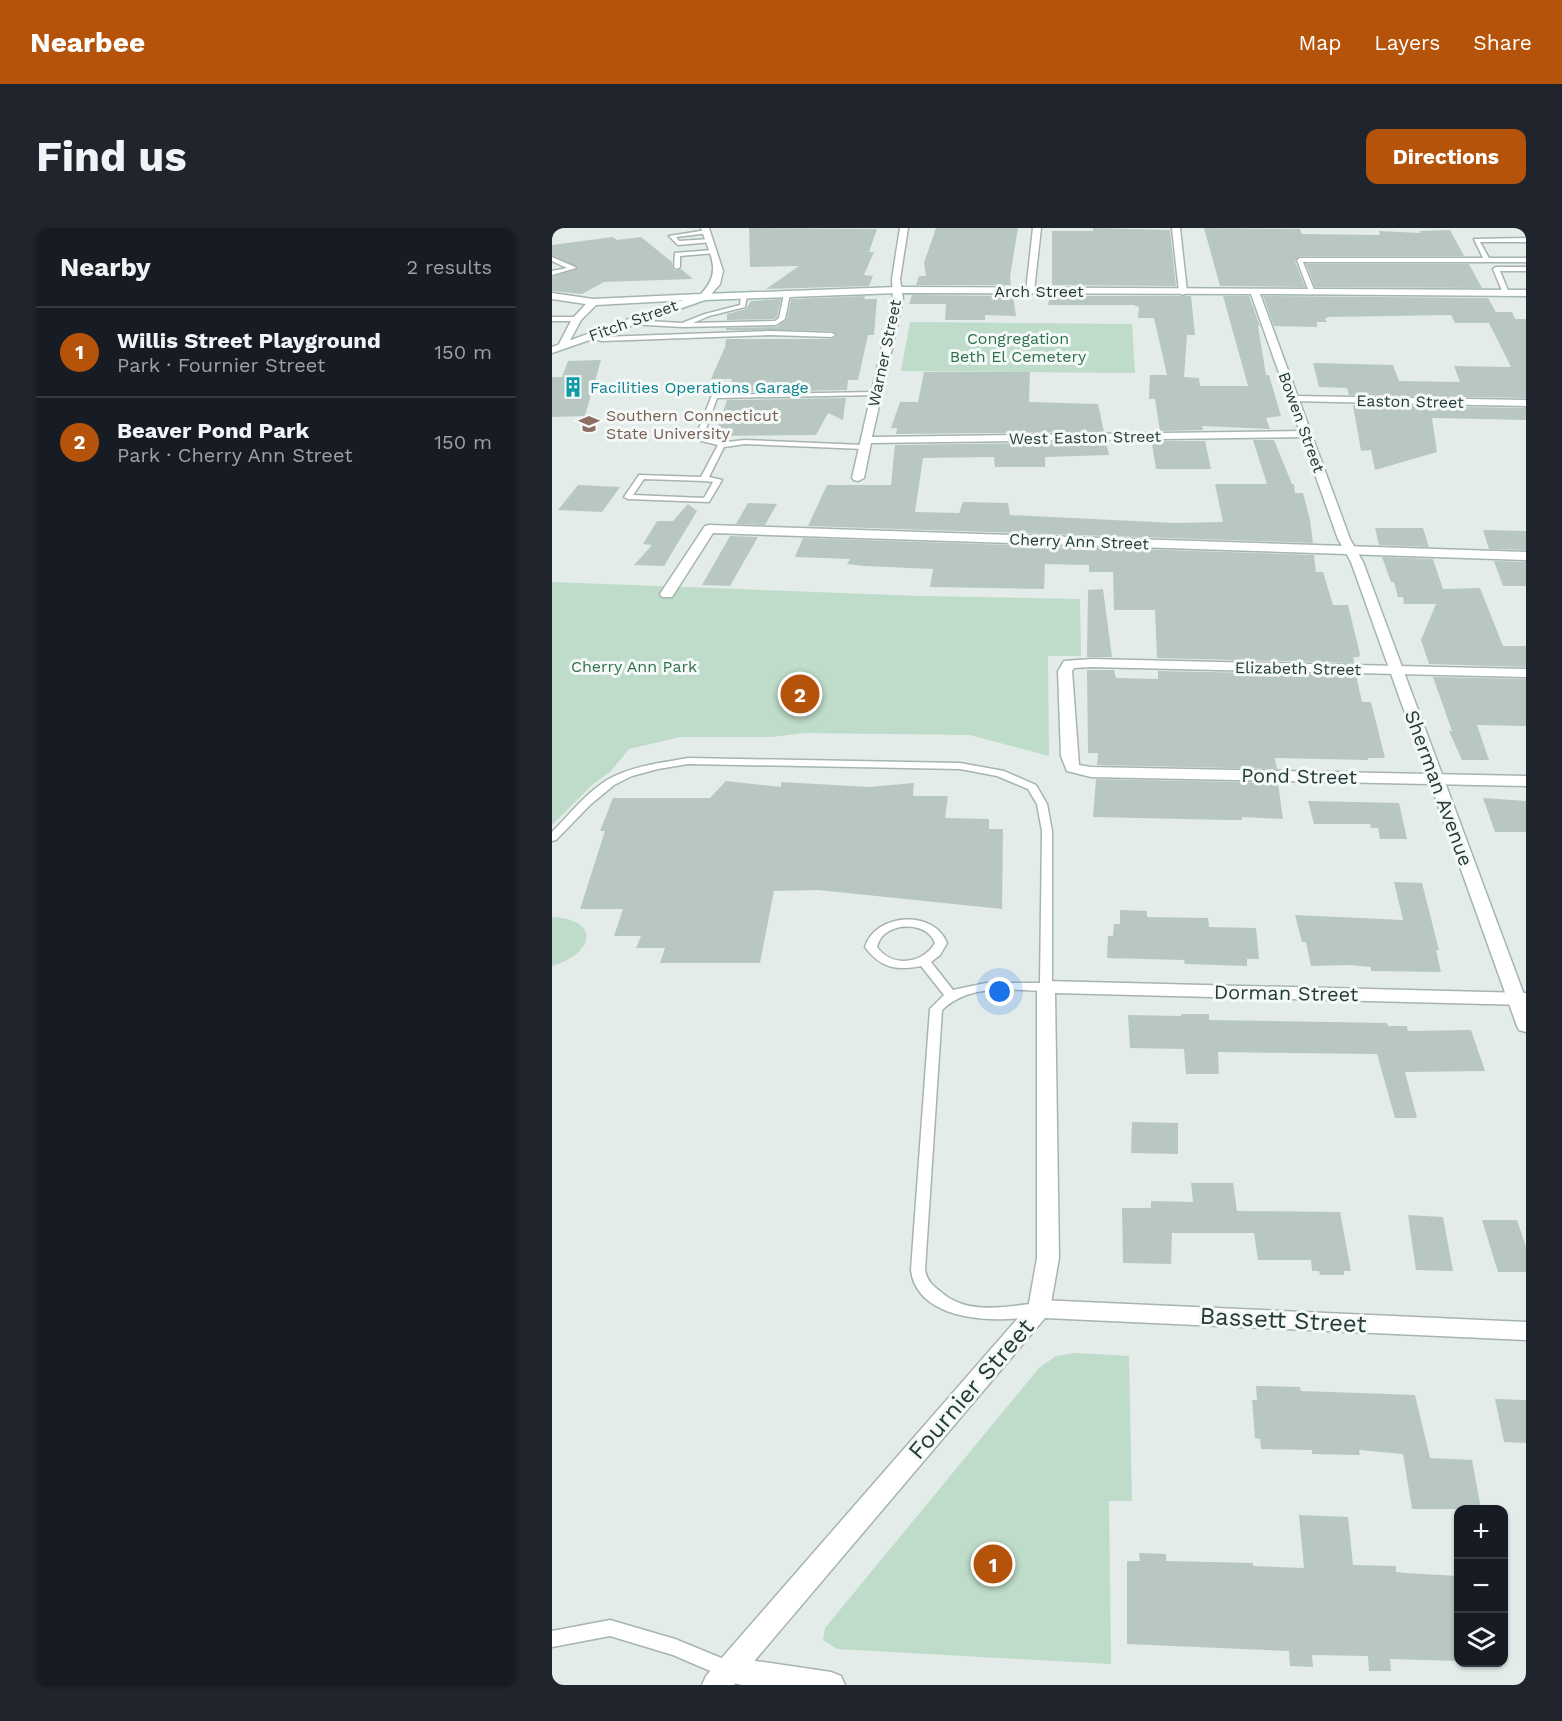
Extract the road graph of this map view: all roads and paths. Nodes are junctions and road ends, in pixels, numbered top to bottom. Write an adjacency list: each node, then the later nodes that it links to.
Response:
1 (904, 228): 13 (street, Warner Street)
2 (1037, 228): 14 (street)
3 (1176, 228): 15 (street)
4 (707, 234): 4 (lane); 6 (street)
5 (1526, 240): 8 (lane)
6 (713, 252): 10 (lane); 23 (street)
7 (552, 259): 12 (lane)
8 (1487, 260): 9 (lane); 17 (lane)
9 (1526, 260)
10 (677, 267)
11 (1526, 269): 18 (lane)
12 (552, 273)
13 (897, 290): 14 (street, Arch Street); 20 (street, Arch Street); 37 (street, Warner Street)
14 (1030, 291): 15 (street, Arch Street)
15 (1183, 292): 16 (street, Arch Street)
16 (1255, 292): 17 (street, Arch Street); 38 (street, Bowen Street)
17 (1312, 292): 18 (street, Arch Street)
18 (1506, 293): 19 (street, Arch Street)
19 (1526, 293)
20 (787, 294): 22 (street, Arch Street); 25 (lane)
21 (552, 296): 24 (street, Arch Street)
22 (744, 296): 23 (street, Arch Street); 27 (lane)
23 (704, 297): 24 (street, Arch Street); 31 (street, Fitch Street)
24 (592, 302): 30 (street, Fitch Street)
25 (784, 304): 26 (lane); 32 (lane)
26 (775, 305)
27 (743, 306): 28 (lane); 32 (lane)
28 (753, 306)
29 (552, 319): 30 (lane)
30 (577, 319): 35 (street, Fitch Street)
31 (628, 322): 32 (lane); 34 (street, Fitch Street)
32 (683, 325)
33 (832, 335): 34 (lane)
34 (585, 337): 35 (street, Fitch Street)
35 (563, 346): 36 (street, Fitch Street)
36 (552, 350)
37 (875, 394): 42 (lane); 43 (street, Warner Street)
38 (1294, 399): 39 (street, Easton Street); 40 (street, Bowen Street)
39 (1526, 403)
40 (1305, 434): 43 (street, West Easton Street); 47 (street, Bowen Street)
41 (689, 437): 42 (lane)
42 (699, 440): 44 (lane)
43 (864, 443): 44 (lane); 45 (street, Warner Street)
44 (726, 444): 46 (lane)
45 (858, 478)
46 (704, 479): 46 (lane)
47 (1351, 550): 48 (street, Cherry Ann Street); 49 (street, Cherry Ann Street); 50 (street, Sherman Avenue)
48 (1526, 556)
49 (667, 594)
50 (1396, 670): 51 (street, Elizabeth Street); 52 (street, Elizabeth Street); 53 (street, Sherman Avenue)
51 (1526, 673)
52 (1072, 768): 53 (street, Pond Street)
53 (1437, 779): 54 (street, Pond Street); 59 (street, Sherman Avenue)
54 (1526, 781)
55 (552, 838): 57 (lane)
56 (924, 961): 56 (lane); 58 (lane)
57 (1046, 987): 58 (lane); 59 (street, Dorman Street); 61 (street, Fournier Street)
58 (951, 995): 61 (lane)
59 (1521, 999): 60 (street, Sherman Avenue)
60 (1526, 1026)
61 (1040, 1309): 62 (street, Bassett Street); 64 (street, Fournier Street)
62 (1526, 1331)
63 (552, 1639): 64 (lane)
64 (722, 1677): 65 (street)
65 (831, 1685)

